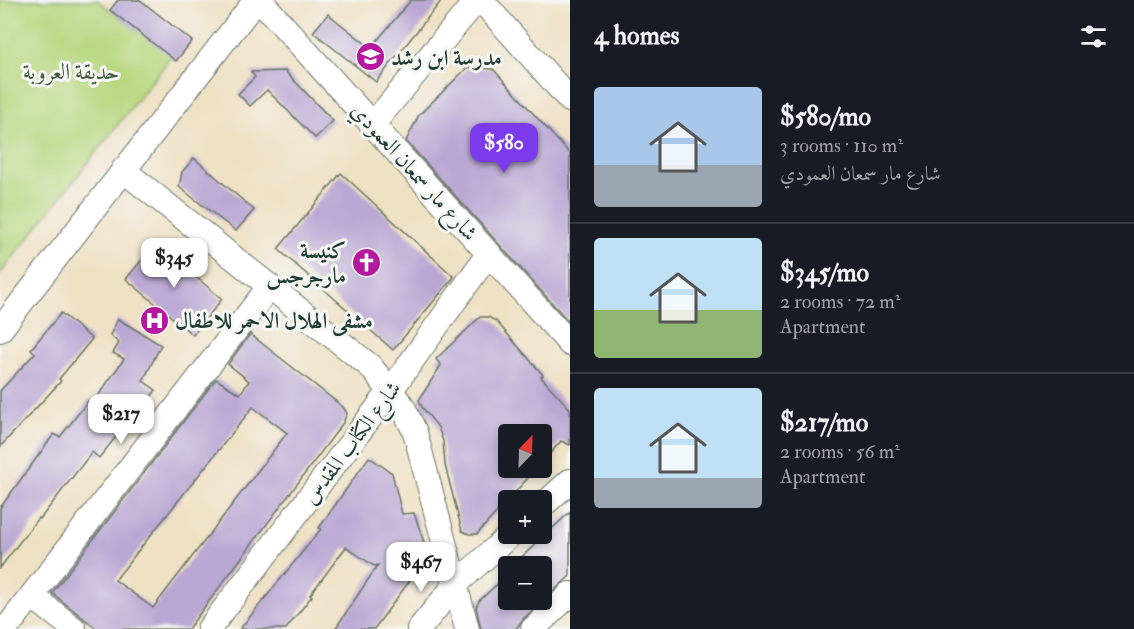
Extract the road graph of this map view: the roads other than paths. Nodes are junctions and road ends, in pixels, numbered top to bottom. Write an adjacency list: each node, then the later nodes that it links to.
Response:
1 (258, 0): 4 (street, شارع مار سمعان العمودي); 5 (street)
2 (479, 0): 3 (street); 4 (street)
3 (570, 99)
4 (373, 124): 6 (street, شارع مار سمعان العمودي)
5 (123, 170): 7 (street); 8 (street)
6 (489, 253): 9 (street, شارع مار سمعان العمودي); 10 (street, شارع الكتاب المقدس)
7 (269, 287): 10 (street); 16 (street)
8 (0, 330)
9 (570, 344)
10 (391, 390): 14 (street); 19 (street, شارع الكتاب المقدس)
11 (570, 481): 12 (street)
12 (552, 497)
13 (500, 544): 14 (street)
14 (456, 584): 20 (street); 21 (street)
15 (570, 594): 22 (street)
16 (32, 596): 17 (street); 18 (street)
17 (6, 629)
18 (74, 629)
19 (210, 629)
20 (419, 629)
21 (467, 629)
22 (533, 629)

